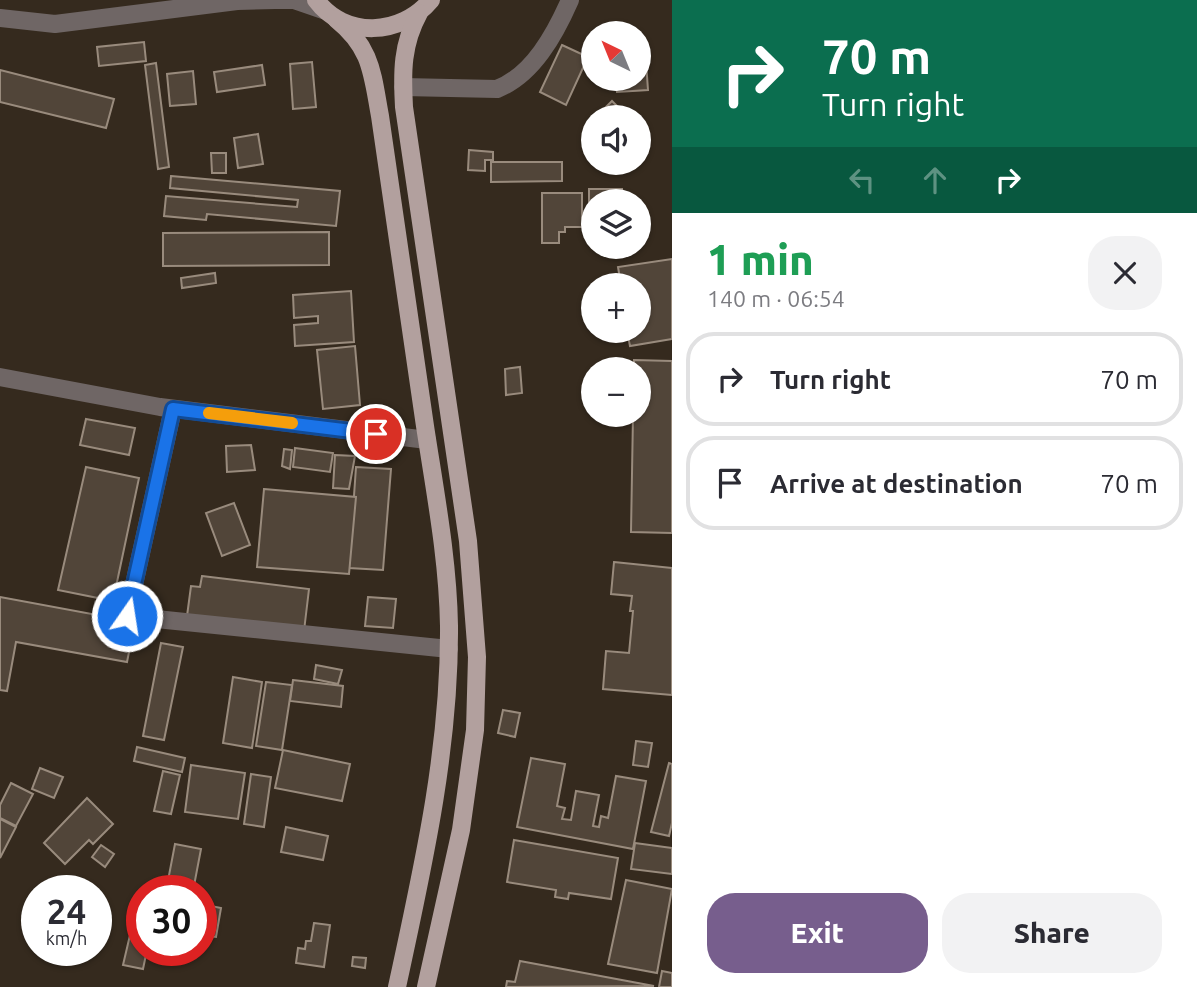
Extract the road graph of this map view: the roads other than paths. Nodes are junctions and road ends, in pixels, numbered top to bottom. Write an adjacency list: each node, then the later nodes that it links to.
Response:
1 (570, 0): 5 (street)
2 (425, 7): 3 (main road); 5 (main road)
3 (325, 10): 4 (street); 8 (main road)
4 (0, 18)
5 (403, 87): 11 (main road)
6 (0, 377): 7 (street)
7 (173, 409): 8 (street); 9 (street)
8 (427, 440): 9 (main road)
9 (449, 649): 10 (main road)
10 (397, 987)
11 (426, 987)

